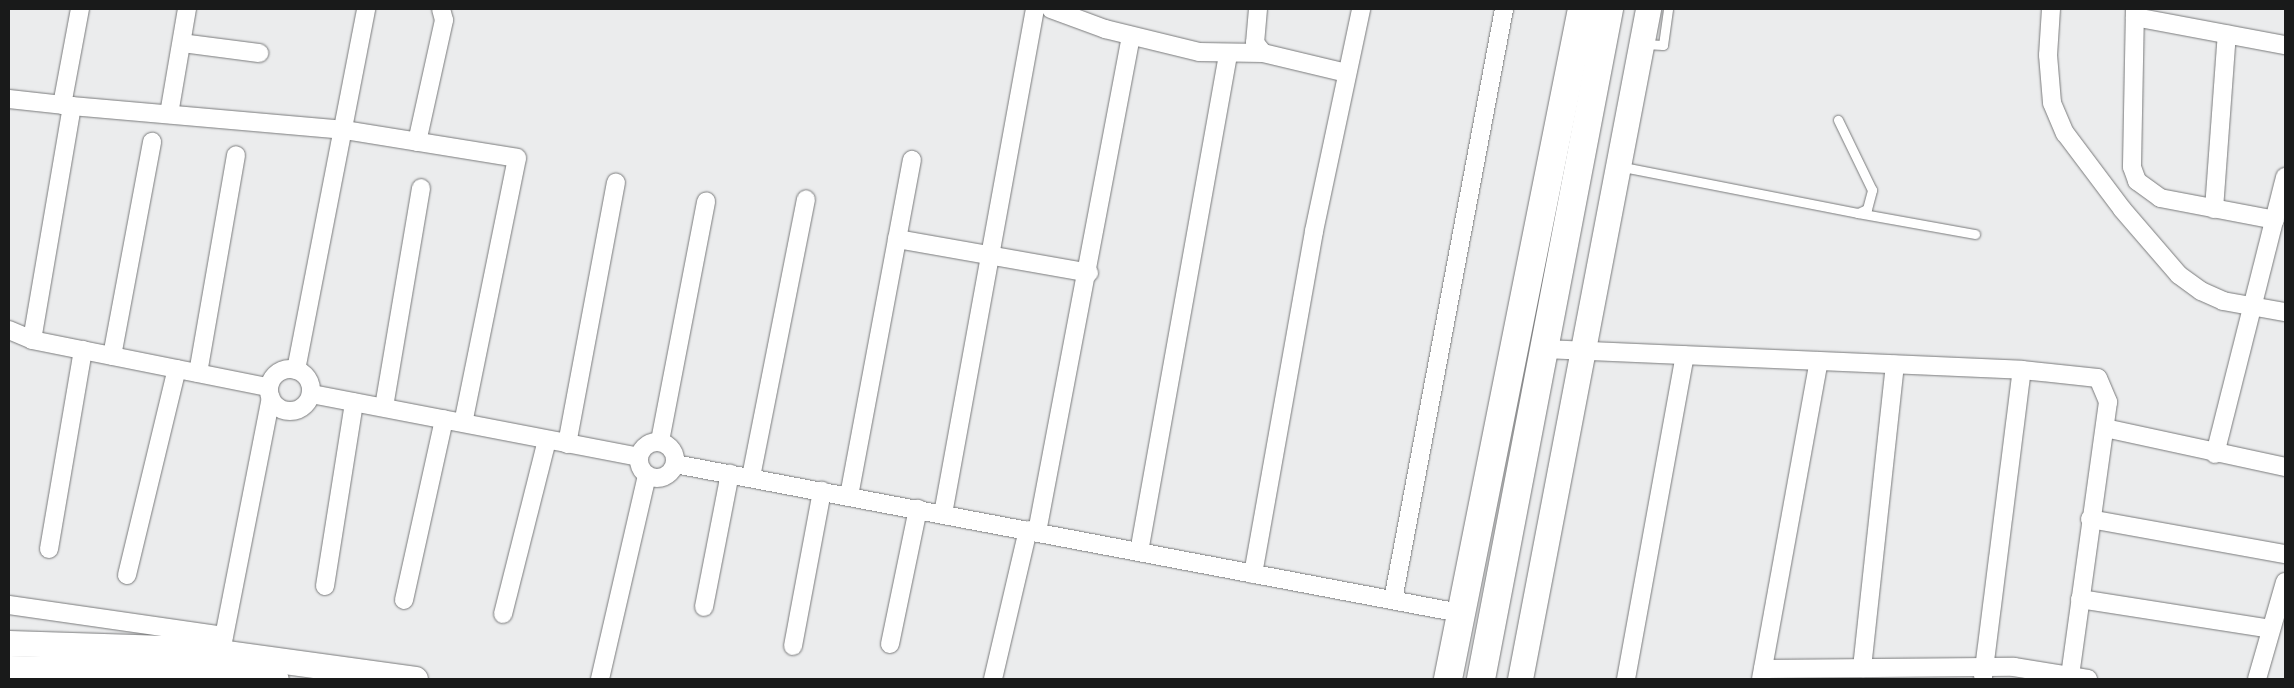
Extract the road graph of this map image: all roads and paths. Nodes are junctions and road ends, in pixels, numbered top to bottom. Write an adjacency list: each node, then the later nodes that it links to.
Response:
1 (80, 9): 26 (street)
2 (187, 9): 18 (street)
3 (366, 9): 29 (street)
4 (441, 9): 31 (street)
5 (1035, 9): 45 (street)
6 (1051, 9): 17 (street)
7 (1258, 9): 22 (street)
8 (1361, 9): 24 (street)
9 (1504, 9): 94 (street)
10 (1582, 9): 97 (main road)
11 (1609, 9): 51 (main road)
12 (1648, 9): 19 (street)
13 (1668, 9): 19 (lane)
14 (2051, 9): 47 (street)
15 (2135, 13): 16 (street); 40 (street)
16 (2227, 34): 20 (street); 40 (street)
17 (1131, 36): 23 (street); 46 (street)
18 (182, 43): 21 (street); 27 (street)
19 (1642, 43): 34 (street)
20 (2285, 45)
21 (259, 53)
22 (1263, 53): 23 (street); 24 (street)
23 (1228, 55): 86 (street)
24 (1347, 73): 88 (street)
25 (9, 99): 26 (street)
26 (67, 105): 27 (street); 50 (street)
27 (169, 114): 29 (street)
28 (1838, 120): 41 (lane)
29 (345, 130): 31 (street); 59 (street)
30 (152, 142): 55 (street)
31 (418, 142): 67 (street)
32 (236, 155): 61 (street)
33 (912, 160): 44 (street)
34 (1617, 166): 41 (lane); 53 (street)
35 (2285, 177): 42 (street)
36 (616, 183): 71 (street)
37 (421, 188): 65 (street)
38 (806, 200): 78 (street)
39 (706, 201): 70 (street)
40 (2214, 209): 42 (street)
41 (1858, 213): 43 (lane)
42 (2275, 220): 47 (street)
43 (1975, 234)
44 (898, 239): 45 (street); 80 (street)
45 (993, 256): 46 (street); 82 (street)
46 (1089, 273): 84 (street)
47 (2254, 308): 48 (street); 72 (street)
48 (2285, 312)
49 (9, 334): 50 (street)
50 (32, 340): 52 (street)
51 (1544, 349): 53 (street); 114 (main road)
52 (83, 350): 55 (street); 85 (street)
53 (1582, 351): 54 (street); 115 (street)
54 (1685, 355): 56 (street); 116 (street)
55 (112, 356): 58 (street)
56 (1819, 361): 57 (street); 108 (street)
57 (1895, 365): 60 (street); 105 (street)
58 (177, 369): 61 (street); 89 (street)
59 (296, 370): 62 (street); 63 (street)
60 (2022, 370): 68 (street); 107 (street)
61 (198, 373): 62 (street)
62 (269, 393): 63 (street); 101 (street)
63 (312, 394): 64 (street)
64 (354, 402): 65 (street); 91 (street)
65 (384, 407): 66 (street)
66 (444, 419): 67 (street); 93 (street)
67 (463, 423): 69 (street)
68 (2105, 428): 72 (street); 83 (street)
69 (547, 440): 71 (street); 98 (street)
70 (660, 441): 73 (street); 74 (street)
71 (567, 444): 73 (street)
72 (2214, 454): 75 (street)
73 (639, 457): 77 (street)
74 (675, 464): 76 (street); 77 (street)
75 (2285, 468)
76 (730, 474): 78 (street); 96 (street)
77 (646, 475): 111 (street)
78 (752, 477): 79 (street)
79 (822, 491): 80 (street); 103 (street)
80 (849, 496): 81 (street)
81 (918, 509): 82 (street); 102 (street)
82 (943, 514): 84 (street)
83 (2090, 518): 87 (street); 92 (street)
84 (1032, 531): 86 (street); 112 (street)
85 (48, 550)
86 (1139, 552): 88 (street)
87 (2285, 554)
88 (1253, 574): 94 (street)
89 (127, 575)
90 (2285, 582): 99 (street)
91 (325, 586)
92 (2080, 599): 99 (street); 109 (street)
93 (404, 600)
94 (1393, 600): 97 (street)
95 (9, 605): 101 (street)
96 (704, 607)
97 (1460, 613): 113 (main road)
98 (503, 614)
99 (2277, 621): 118 (street)
100 (9, 644): 101 (street)
101 (223, 644): 106 (street)
102 (890, 644)
103 (793, 646)
104 (9, 668): 106 (street)
105 (1862, 668): 107 (street); 108 (street)
106 (280, 672): 110 (street)
107 (1984, 673): 109 (street)
108 (1762, 674)
109 (2070, 676): 117 (street)
110 (401, 678)
111 (600, 679)
112 (993, 679)
113 (1448, 679)
114 (1481, 679)
115 (1520, 679)
116 (1626, 679)
117 (2088, 679)
118 (2257, 679)

